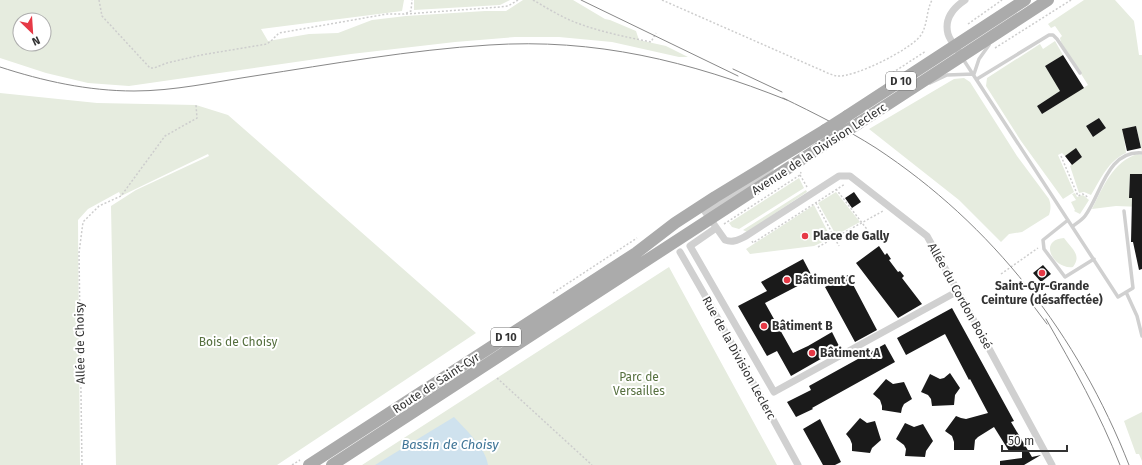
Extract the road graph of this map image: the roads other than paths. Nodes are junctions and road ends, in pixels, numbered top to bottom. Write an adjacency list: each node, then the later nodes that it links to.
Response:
1 (965, 0): 5 (street)
2 (1025, 0): 5 (main road, Avenue de la Division Leclerc / D 10)
3 (1048, 0): 4 (main road, Avenue de la Division Leclerc / D 10)
4 (1000, 32): 5 (main road, Avenue de la Division Leclerc / D 10); 7 (lane)
5 (958, 51): 7 (lane); 9 (main road, Avenue de la Division Leclerc / D 10); 12 (main road, Avenue de la Division Leclerc / D 10, bridge)
6 (1080, 73): 8 (lane)
7 (974, 74): 8 (lane); 9 (lane)
8 (977, 79): 13 (lane)
9 (901, 96): 12 (main road, Avenue de la Division Leclerc / D 10, bridge)
10 (1142, 153): 14 (lane)
11 (1124, 211): 18 (lane)
12 (708, 217): 17 (street, Allée du Cordon Boisé); 17 (street); 20 (main road, Route de Saint-Cyr / D 10); 21 (main road, Route de Saint-Cyr / D 10)
13 (1068, 220): 14 (lane); 16 (lane)
14 (1073, 226): 16 (lane)
15 (680, 252): 22 (street, Rue de la Division Leclerc)
16 (1094, 259): 18 (lane)
17 (958, 291): 23 (street, Allée du Cordon Boisé)
18 (1126, 292): 19 (lane)
19 (1142, 336)
20 (310, 465)
21 (332, 465)
22 (798, 465)
23 (1052, 465)

